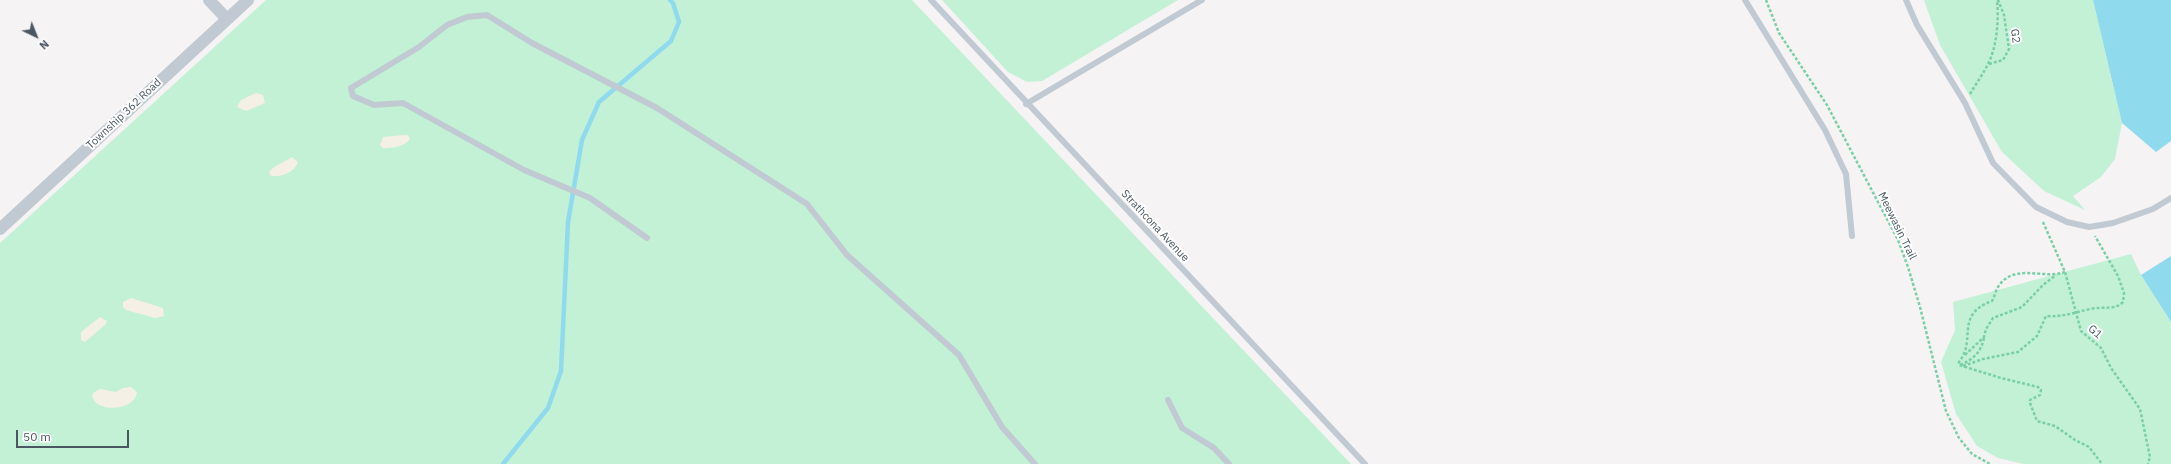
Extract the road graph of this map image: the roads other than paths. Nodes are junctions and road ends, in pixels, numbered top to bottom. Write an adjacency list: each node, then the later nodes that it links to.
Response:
1 (209, 0): 7 (street)
2 (248, 0): 7 (street, Township 362 Road)
3 (931, 0): 8 (lane, Strathcona Avenue)
4 (1202, 0): 8 (lane)
5 (1745, 0): 11 (lane)
6 (1906, 0): 9 (lane)
7 (227, 19): 10 (street, Township 362 Road)
8 (1026, 104): 16 (lane, Strathcona Avenue)
9 (2171, 198)
10 (0, 229)
11 (1852, 236)
12 (647, 238): 14 (lane)
13 (1168, 400): 15 (lane)
14 (1035, 464)
15 (1229, 464)
16 (1365, 464)

